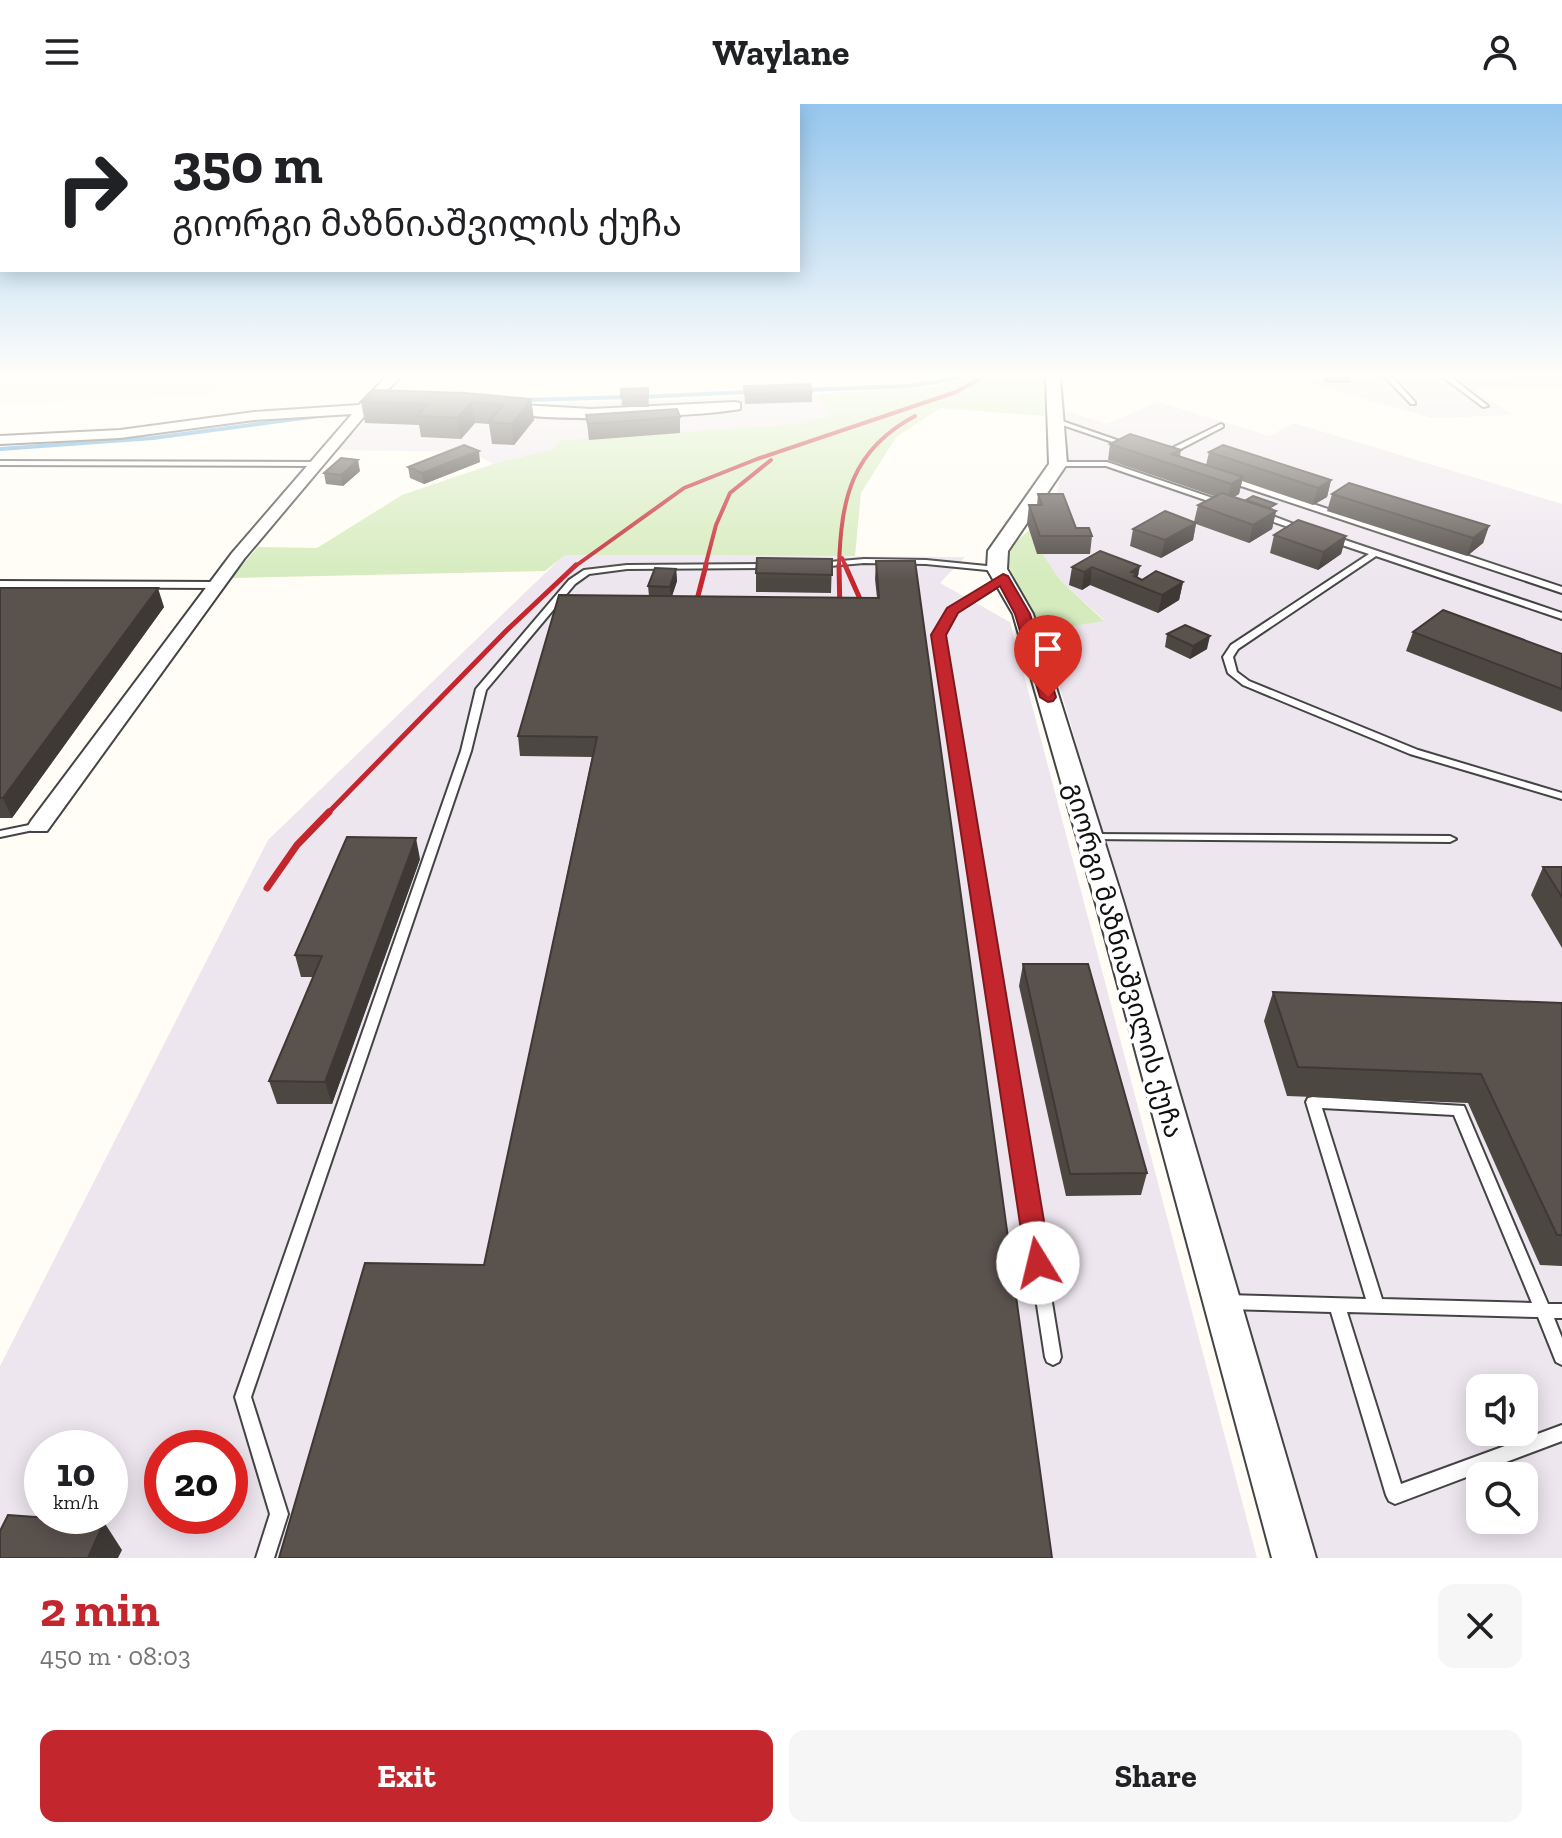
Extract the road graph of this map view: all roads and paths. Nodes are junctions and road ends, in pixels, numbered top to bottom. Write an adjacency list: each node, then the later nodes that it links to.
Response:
1 (332, 445): 8 (street)
2 (1057, 445): 9 (street)
3 (1127, 445): 5 (lane)
4 (1183, 445): 6 (lane)
5 (1145, 451)
6 (1175, 461)
7 (0, 463): 8 (lane)
8 (316, 464): 18 (street)
9 (1058, 464): 11 (lane); 16 (street)
10 (1220, 476): 19 (lane)
11 (1240, 508)
12 (1255, 513): 13 (lane)
13 (1375, 553): 20 (lane); 21 (lane)
14 (809, 565): 16 (lane)
15 (779, 566): 34 (lane)
16 (1000, 574): 24 (street, გიორგი მაზნიაშვილის ქუჩა); 31 (lane)
17 (0, 584): 18 (lane)
18 (216, 585): 22 (street)
19 (1562, 590)
20 (1562, 616)
21 (1562, 796)
22 (39, 826): 23 (lane)
23 (0, 834)
24 (1089, 837): 25 (lane); 26 (street, გიორგი მაზნიაშვილის ქუჩა)
25 (1450, 839)
26 (1222, 1302): 27 (lane); 35 (street, გიორგი მაზნიაშვილის ქუჩა)
27 (1337, 1305): 28 (lane); 33 (lane)
28 (1376, 1306): 29 (lane); 29 (lane)
29 (1542, 1310): 30 (lane); 32 (lane)
30 (1562, 1311)
31 (1053, 1357)
32 (1562, 1357)
33 (1562, 1433)
34 (265, 1558)
35 (1294, 1558)

